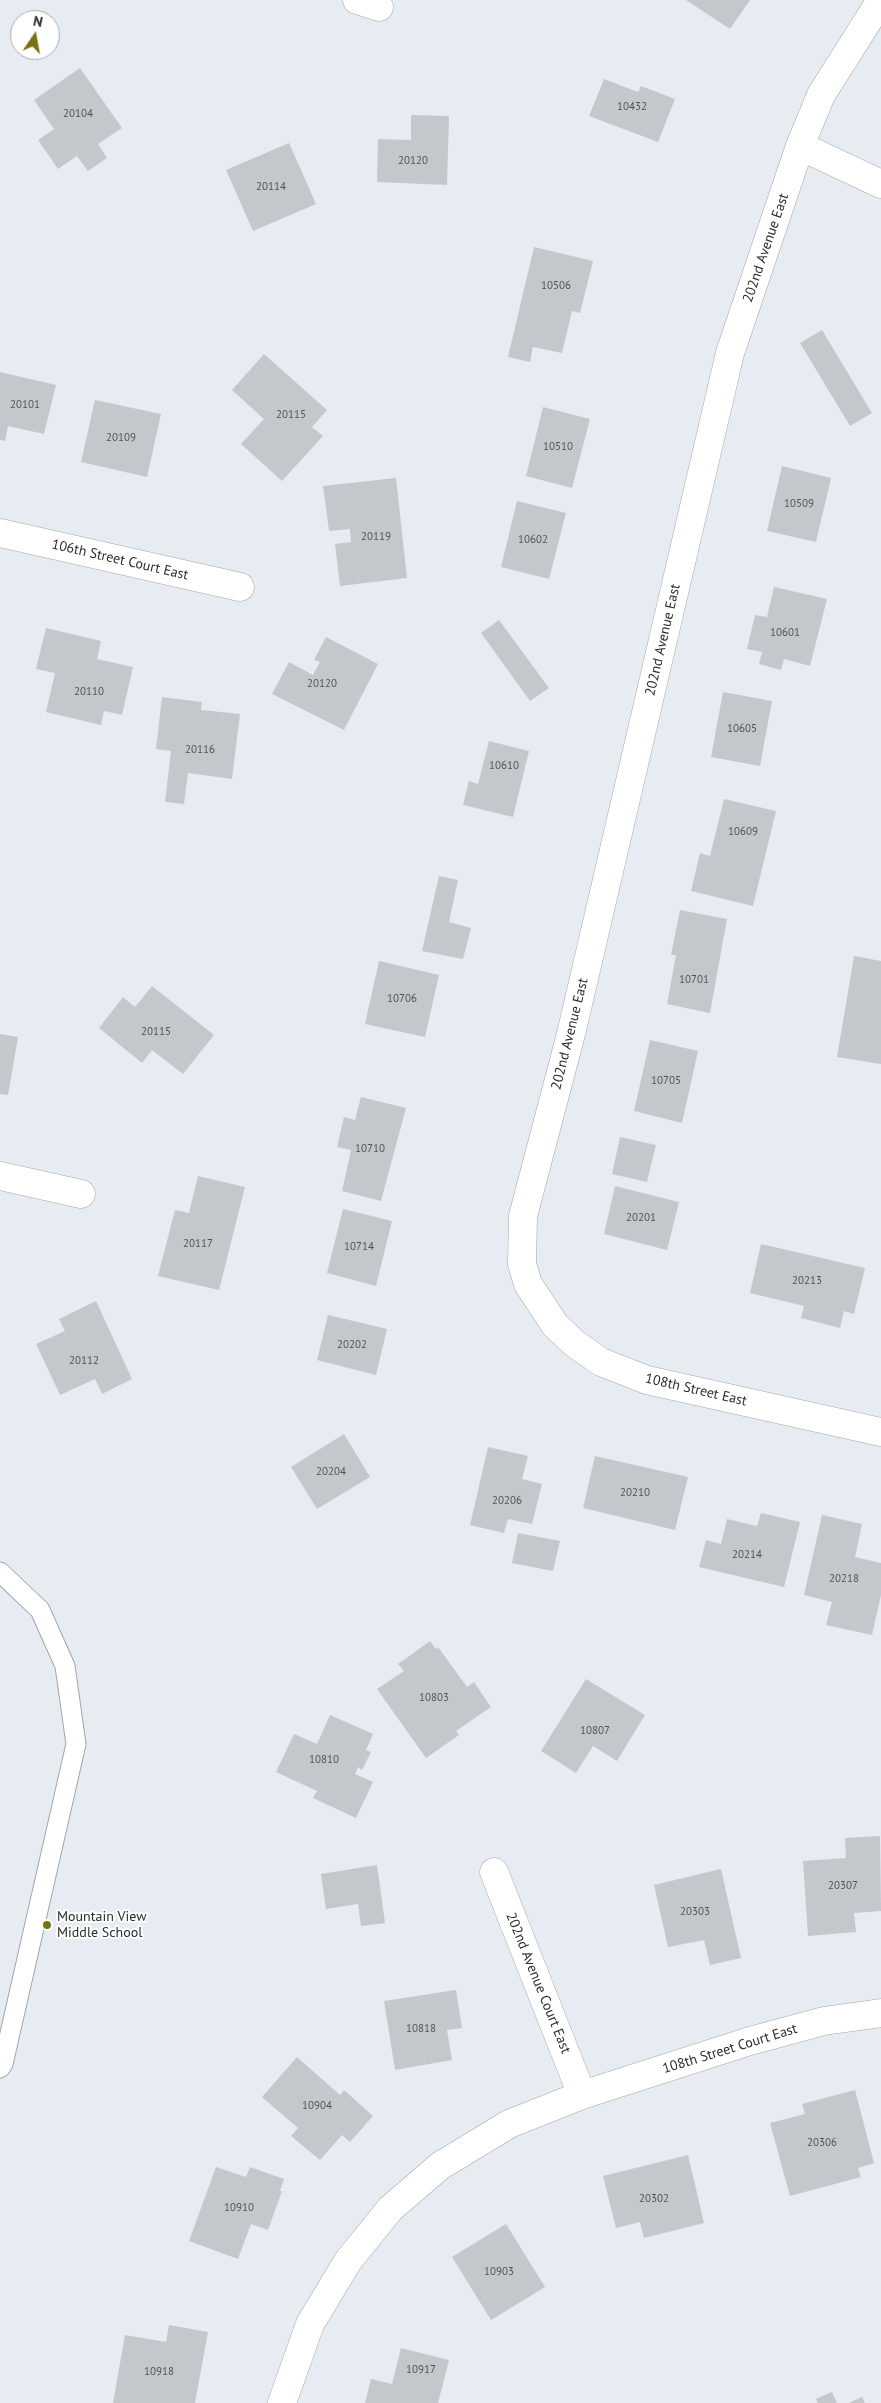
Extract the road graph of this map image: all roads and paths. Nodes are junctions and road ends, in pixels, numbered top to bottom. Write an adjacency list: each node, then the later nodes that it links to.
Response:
1 (881, 0): 2 (street, 202nd Avenue East)
2 (800, 146): 3 (street); 8 (street, 202nd Avenue East)
3 (881, 184)
4 (0, 533): 5 (street, 106th Street Court East)
5 (240, 587)
6 (0, 1176): 7 (street)
7 (80, 1194)
8 (538, 1299): 9 (street, 108th Street East)
9 (881, 1432)
10 (0, 1572): 13 (lane)
11 (494, 1872): 14 (street, 202nd Avenue Court East)
12 (881, 2013): 14 (street, 108th Street Court East)
13 (0, 2068)
14 (582, 2095): 15 (street, 108th Street Court East)
15 (282, 2403)

